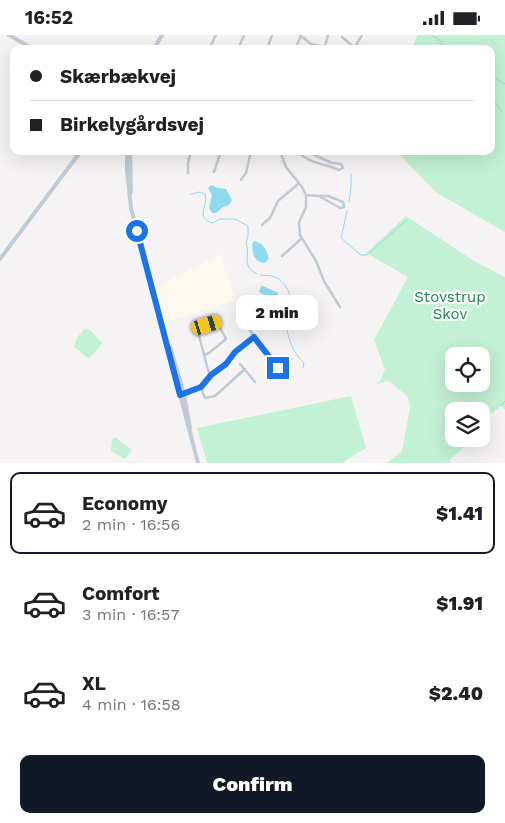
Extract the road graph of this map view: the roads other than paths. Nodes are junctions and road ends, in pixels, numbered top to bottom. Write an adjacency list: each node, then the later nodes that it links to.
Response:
1 (10, 35): 4 (street)
2 (302, 36): 5 (street)
3 (342, 37): 6 (street)
4 (26, 45)
5 (318, 45)
6 (351, 45)
7 (78, 155): 26 (street)
8 (128, 155): 37 (street)
9 (190, 155): 18 (street)
10 (220, 155): 17 (street)
11 (250, 155): 19 (street)
12 (282, 155): 20 (street)
13 (304, 155): 16 (street)
14 (314, 155): 15 (street)
15 (321, 158): 16 (street); 16 (street)
16 (320, 163)
17 (214, 172)
18 (188, 173)
19 (241, 180)
20 (299, 184): 21 (street); 23 (street)
21 (306, 195): 22 (street); 24 (street)
22 (319, 196): 22 (street)
23 (262, 225)
24 (301, 239): 25 (street); 27 (street)
25 (282, 256)
26 (0, 259)
27 (340, 307)
28 (256, 309): 29 (street)
29 (254, 337): 31 (street); 34 (street)
30 (204, 355): 30 (street); 34 (street)
31 (291, 359)
32 (240, 363): 33 (street)
33 (245, 369): 35 (street); 36 (street)
34 (211, 375): 36 (street)
35 (255, 382)
36 (201, 387): 37 (street)
37 (182, 394): 38 (street)
38 (198, 463)

